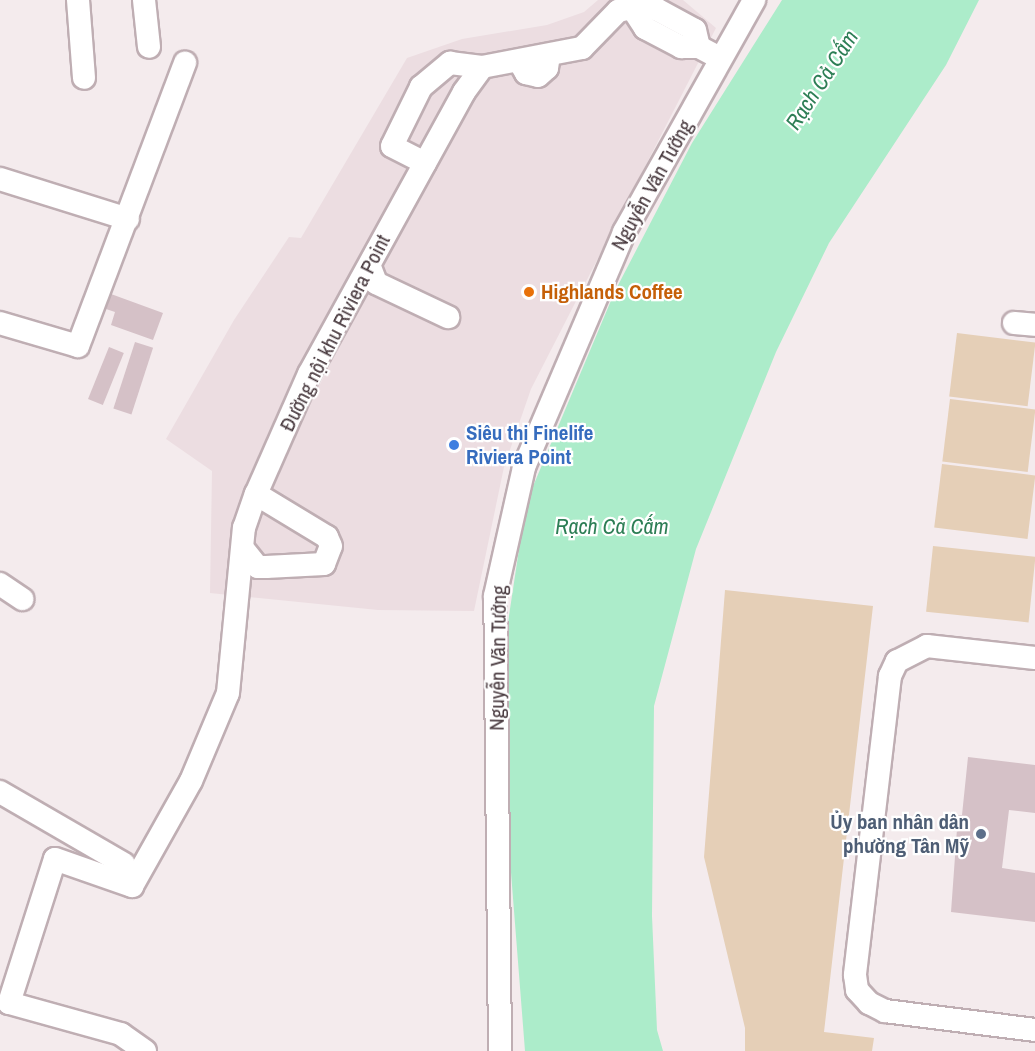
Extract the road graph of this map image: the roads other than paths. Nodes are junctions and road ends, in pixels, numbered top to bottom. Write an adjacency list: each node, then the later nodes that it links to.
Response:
1 (78, 0): 8 (street)
2 (144, 0): 4 (street)
3 (754, 0): 5 (street, Nguyễn Văn Tưởng)
4 (149, 47)
5 (722, 59): 7 (street); 23 (street, Nguyễn Văn Tưởng)
6 (185, 63): 11 (street)
7 (482, 67): 9 (street, Đường nội khu Riviera Point); 9 (street)
8 (84, 78)
9 (425, 163): 12 (street, Đường nội khu Riviera Point)
10 (0, 178): 11 (street)
11 (128, 219): 14 (street)
12 (370, 267): 13 (street); 15 (street, Đường nội khu Riviera Point)
13 (448, 317)
14 (0, 323)
15 (256, 494): 16 (street, Đường nội khu Riviera Point); 16 (street)
16 (244, 550): 24 (street, Đường nội khu Riviera Point)
17 (0, 584): 18 (street)
18 (22, 599)
19 (1035, 658): 22 (street)
20 (0, 792): 21 (street)
21 (124, 864)
22 (1035, 1030)
23 (499, 1050)
24 (145, 1051)

